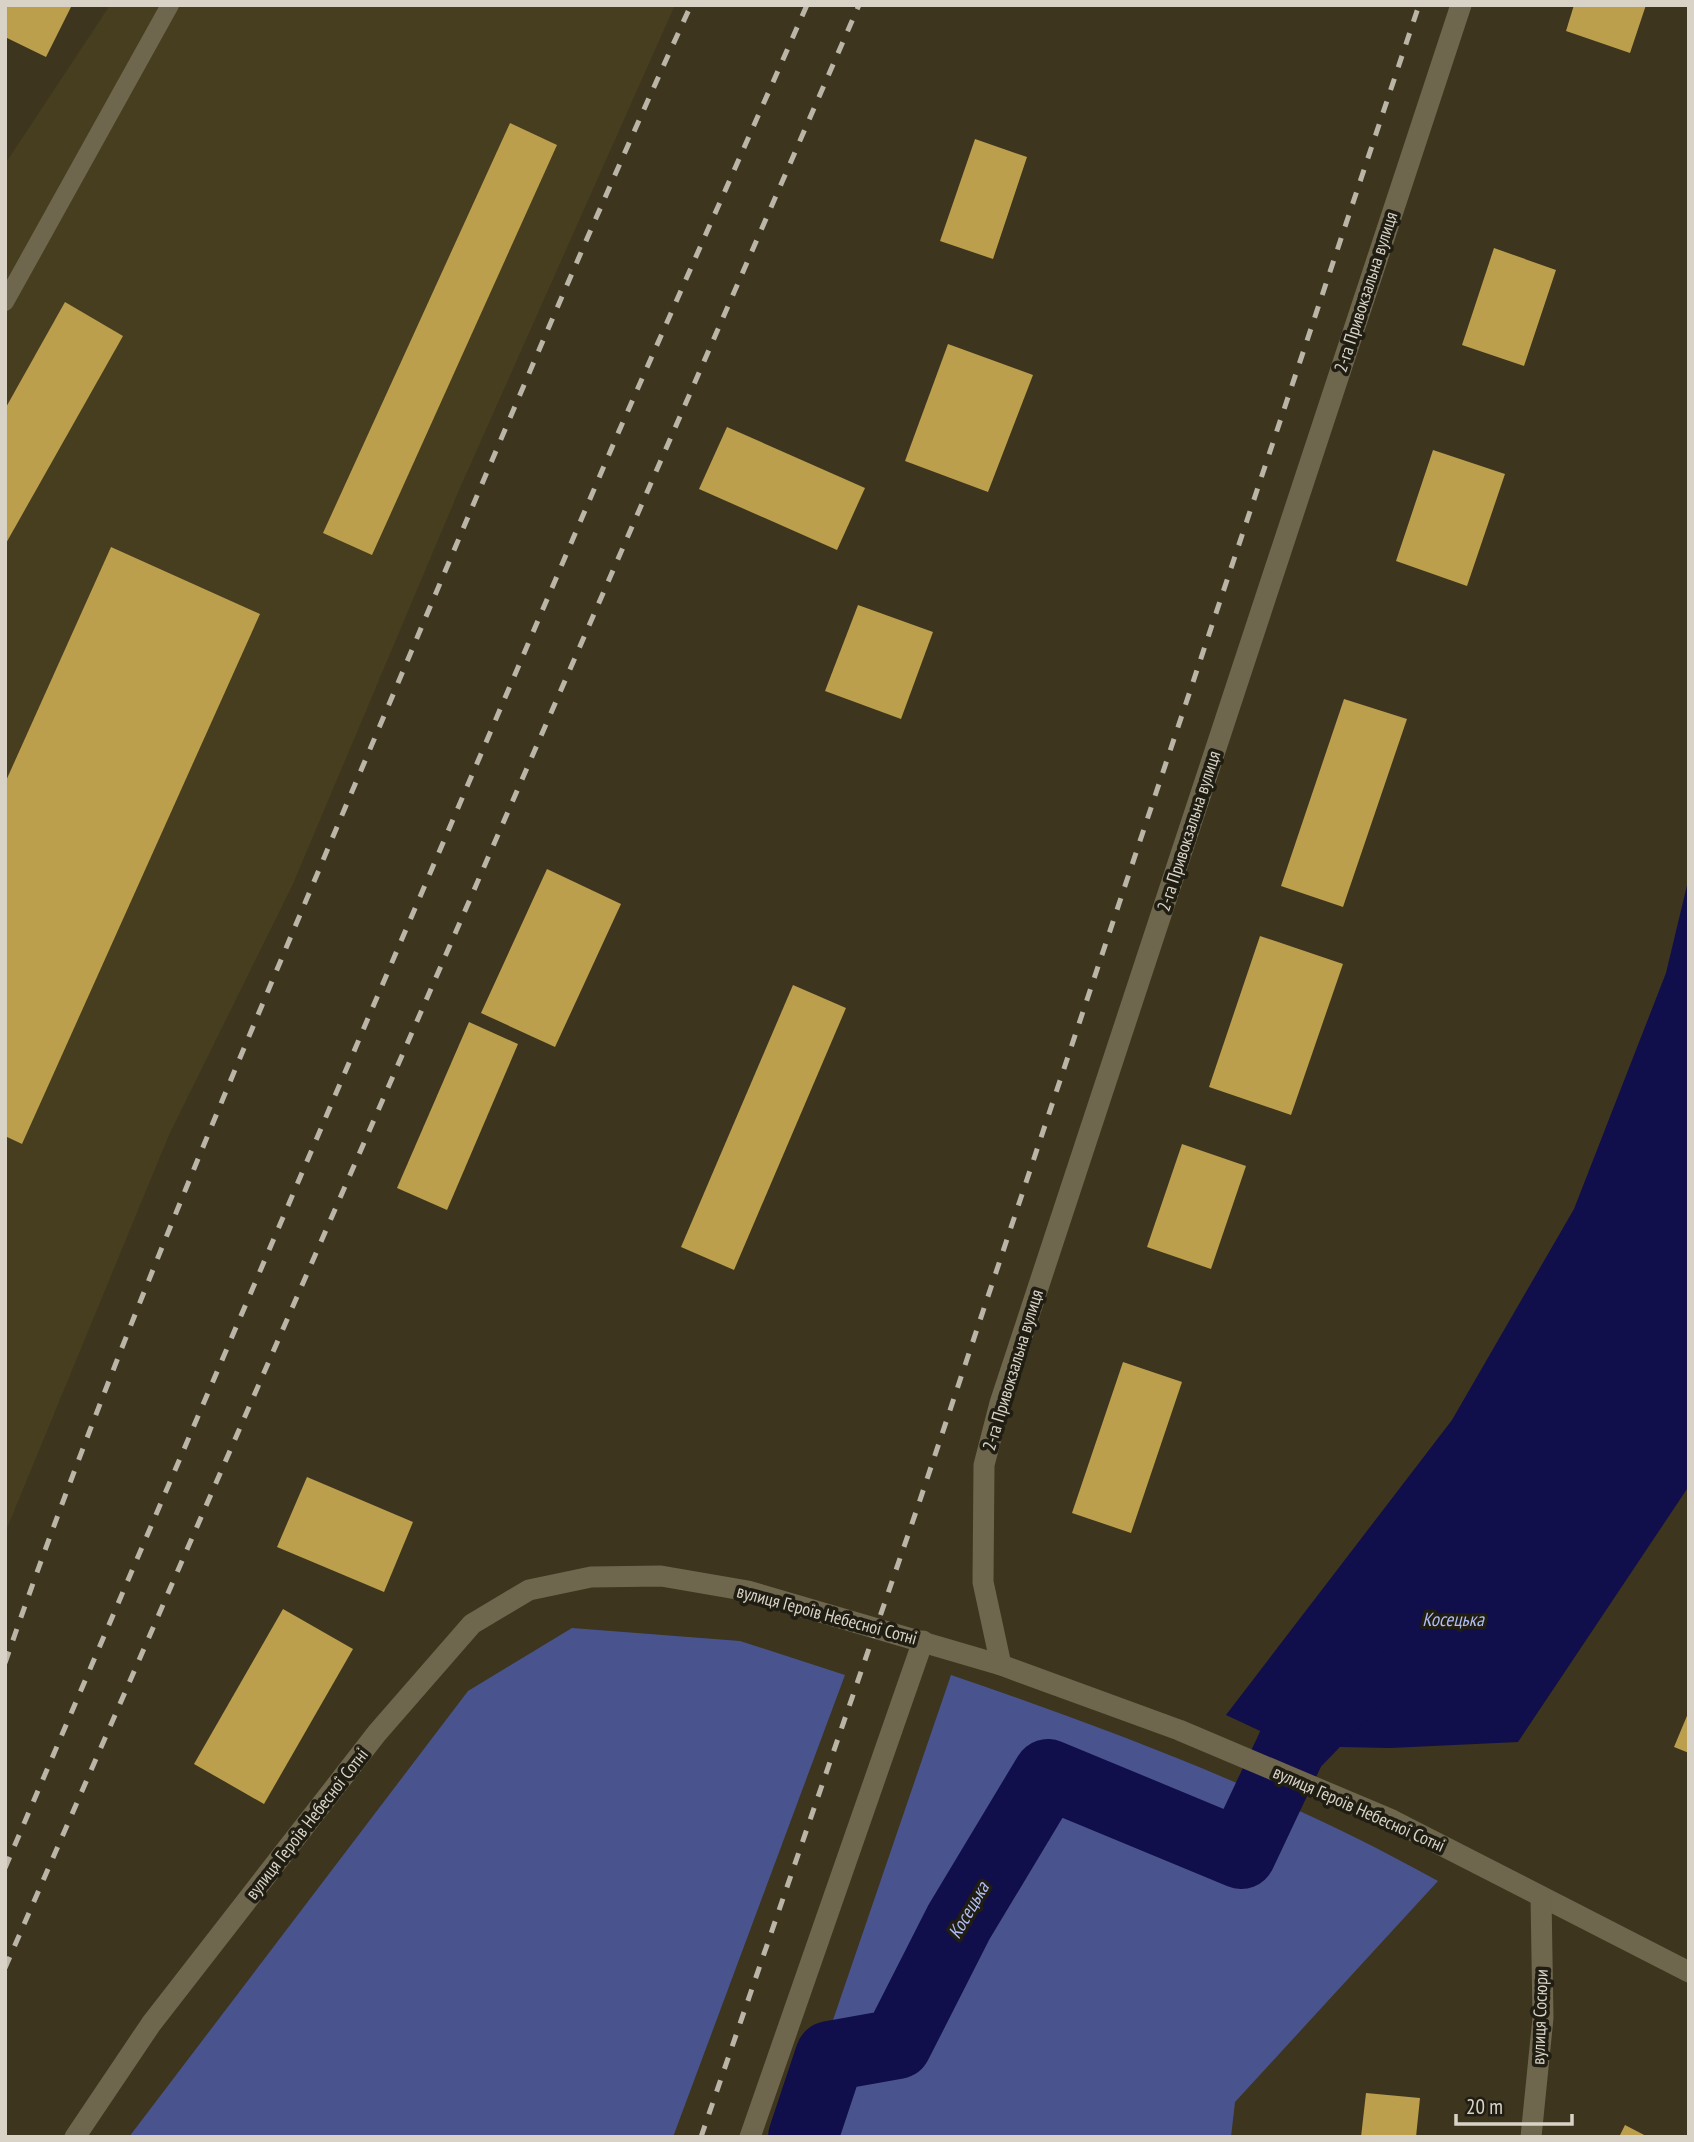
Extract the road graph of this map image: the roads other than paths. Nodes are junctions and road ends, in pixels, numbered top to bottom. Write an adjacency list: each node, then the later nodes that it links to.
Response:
1 (170, 5): 3 (lane)
2 (1461, 5): 5 (street, 2-га Привокзальна вулиця)
3 (5, 302)
4 (923, 1641): 5 (street, вулиця Героїв Небесної Сотні); 8 (street, вулиця Героїв Небесної Сотні); 9 (street)
5 (1001, 1665): 6 (street, вулиця Героїв Небесної Сотні)
6 (1541, 1897): 7 (street, вулиця Героїв Небесної Сотні); 10 (street, вулиця Сосюри)
7 (1689, 1972)
8 (75, 2137)
9 (751, 2137)
10 (1531, 2137)

